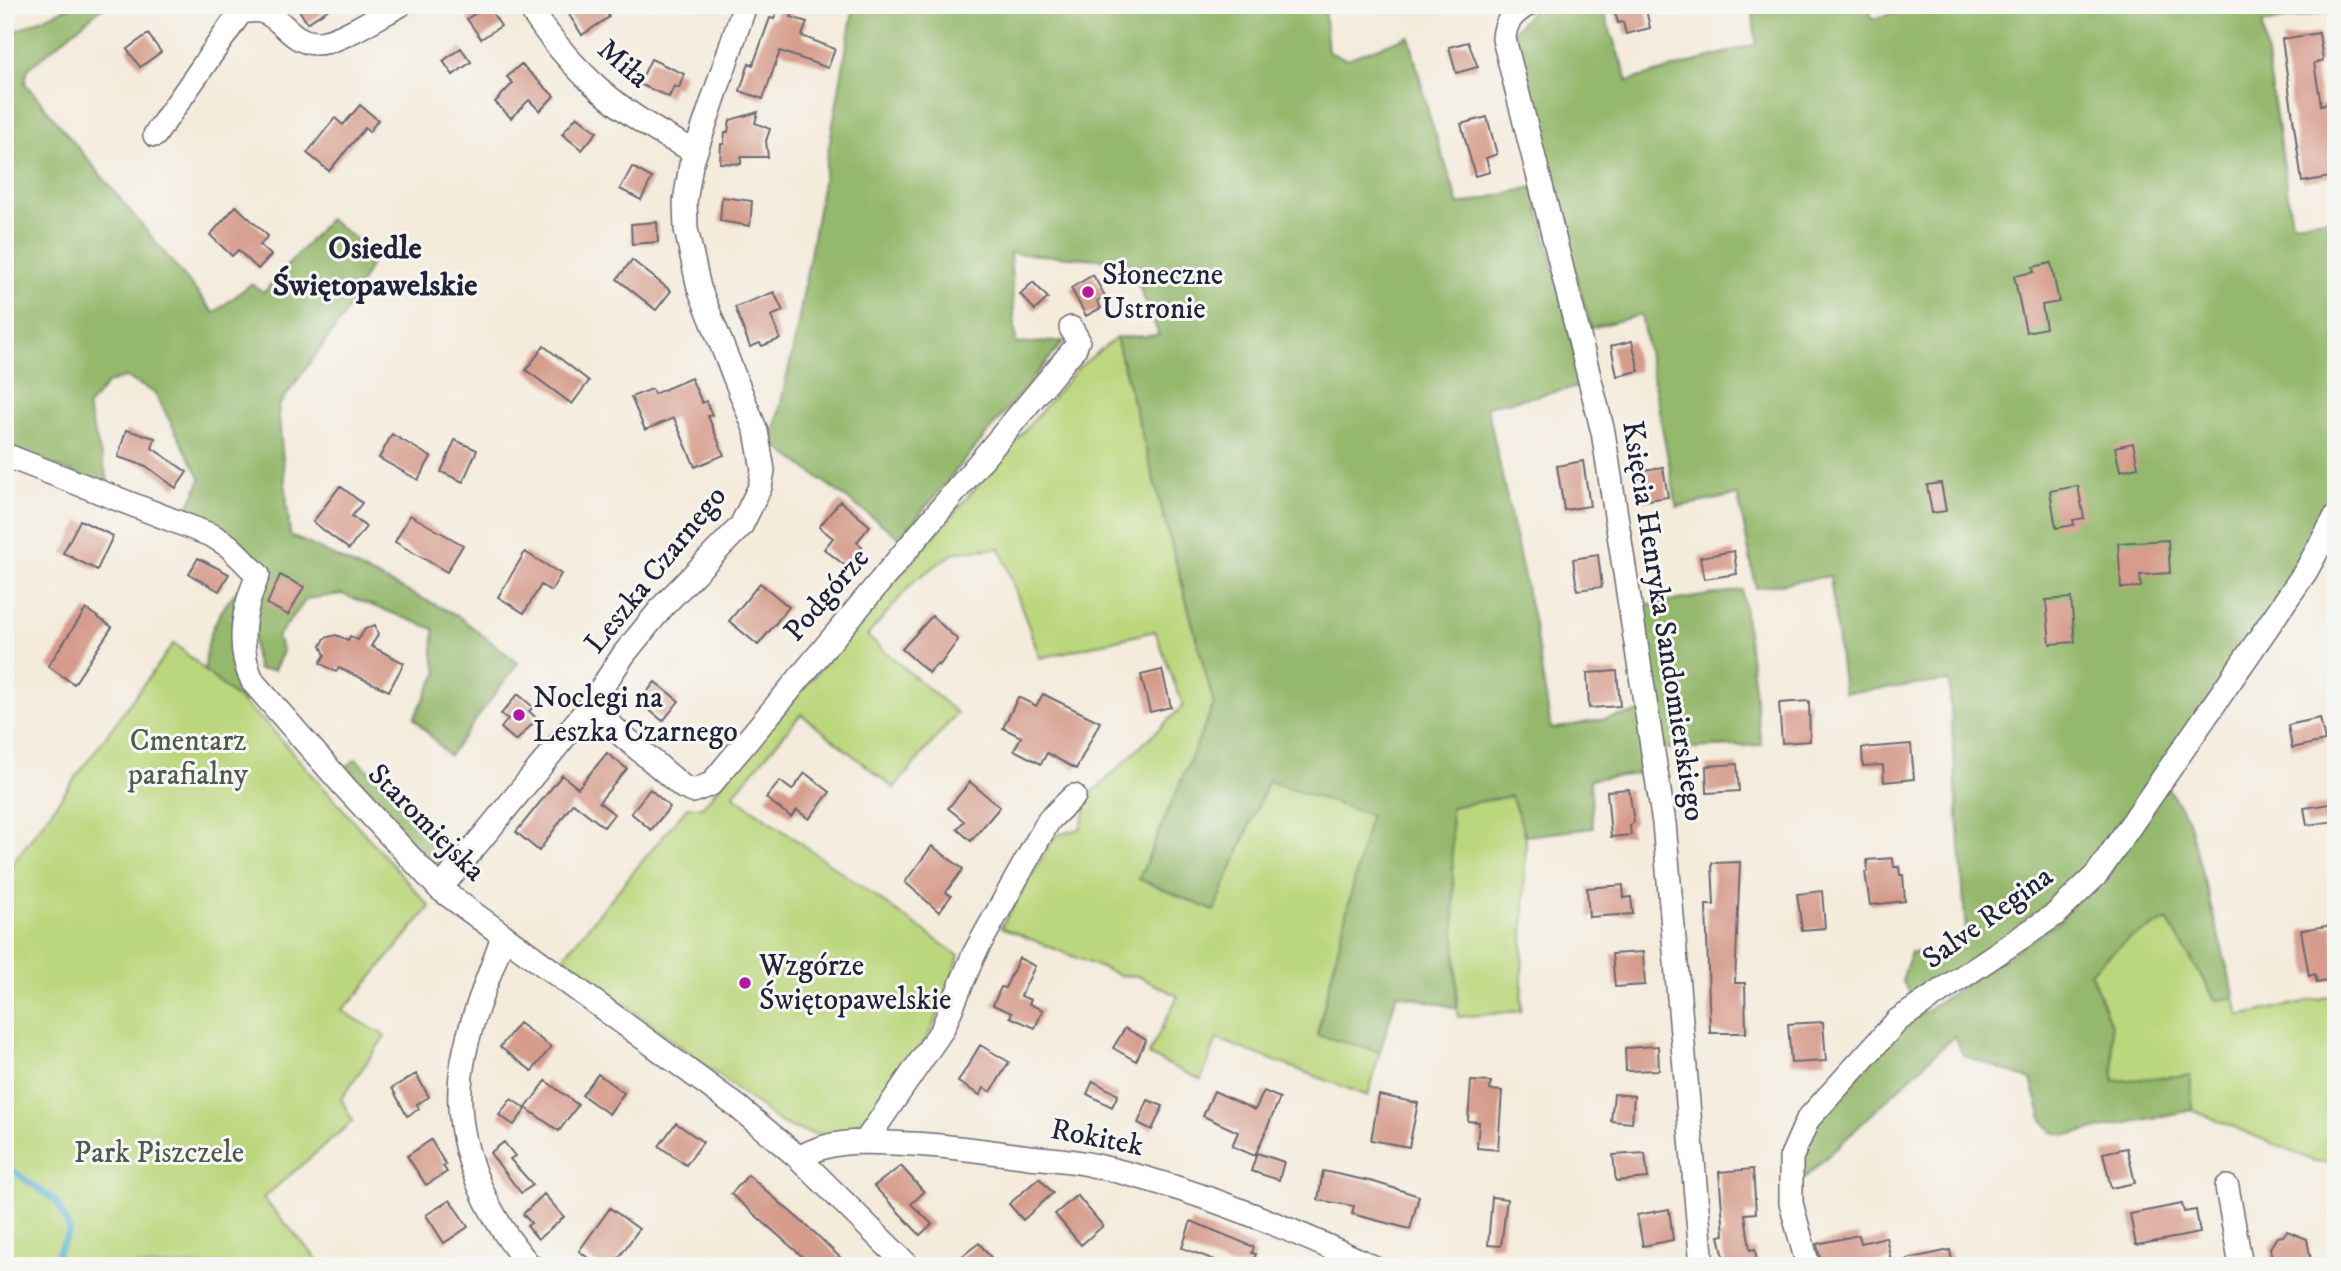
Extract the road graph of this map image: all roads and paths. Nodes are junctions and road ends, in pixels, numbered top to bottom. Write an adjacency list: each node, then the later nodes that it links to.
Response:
1 (400, 5): 5 (street)
2 (528, 5): 6 (street, Miła)
3 (745, 5): 6 (street, Leszka Czarnego)
4 (1527, 5): 20 (street, Księcia Henryka Sandomierskiego)
5 (155, 135)
6 (695, 151): 10 (street, Leszka Czarnego)
7 (1071, 328): 10 (street, Podgórze)
8 (5, 455): 12 (street, Staromiejska)
9 (2336, 516): 21 (street, Salve Regina)
10 (589, 707): 12 (street, Leszka Czarnego)
11 (1074, 796): 14 (street)
12 (440, 889): 13 (street, Staromiejska)
13 (503, 936): 15 (street, Staromiejska); 17 (street)
14 (865, 1142): 15 (street, Rokitek); 19 (street, Rokitek)
15 (799, 1158): 18 (street, Staromiejska)
16 (2227, 1187): 22 (street)
17 (530, 1266)
18 (908, 1266)
19 (1371, 1266)
20 (1702, 1266)
21 (1808, 1266)
22 (2241, 1266)

